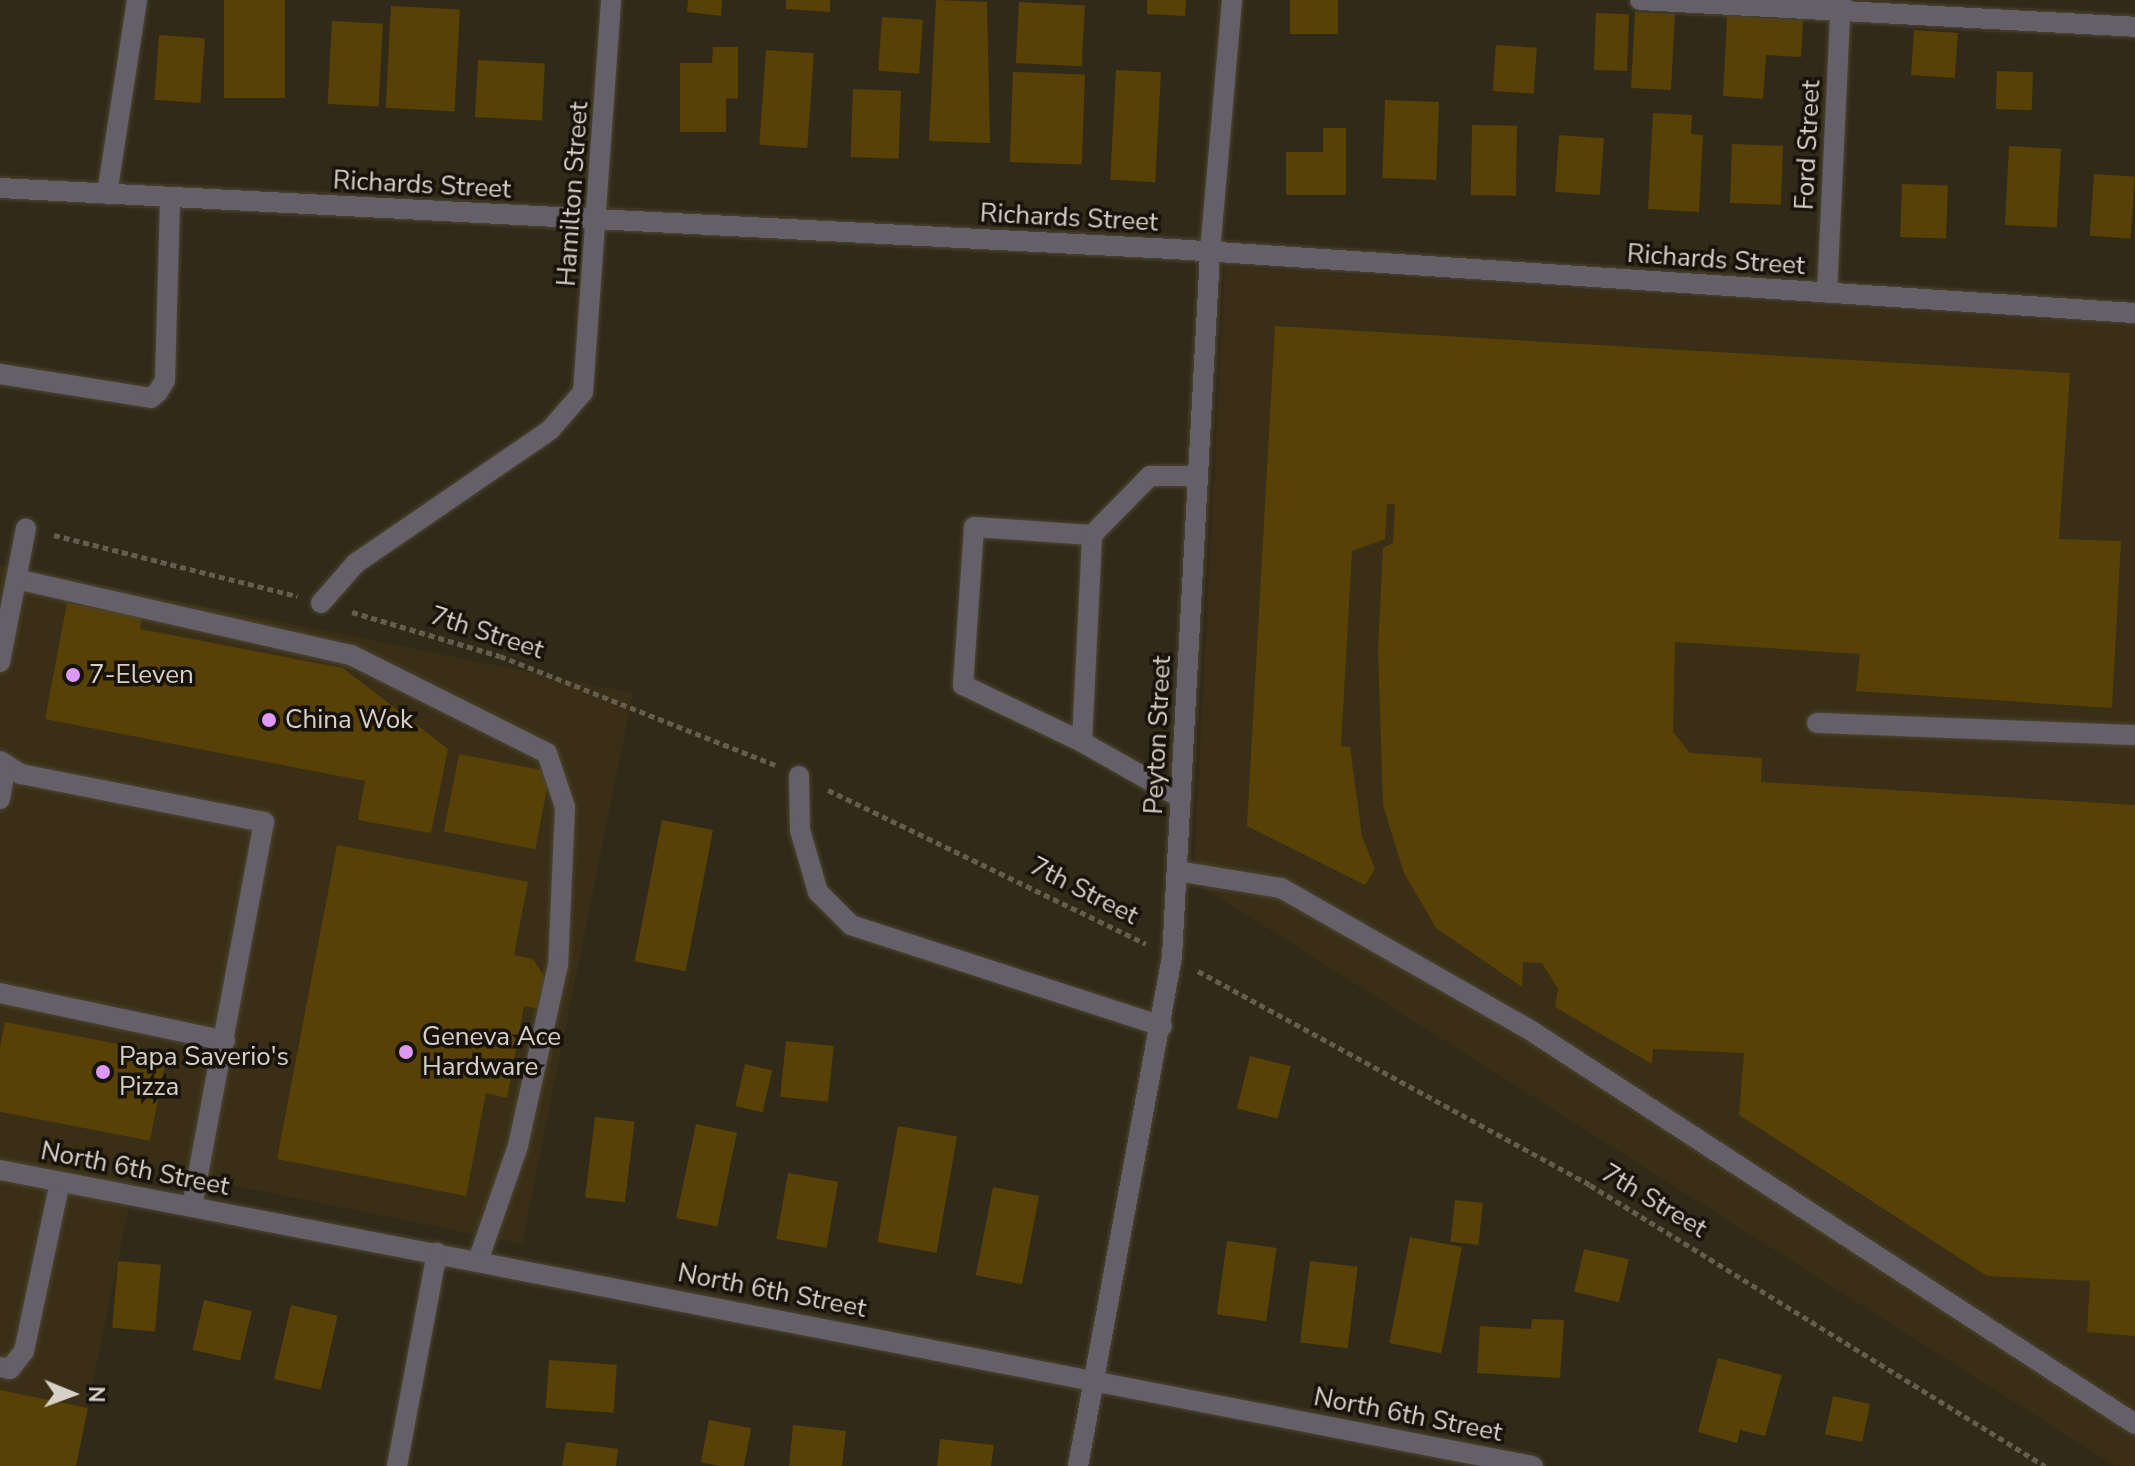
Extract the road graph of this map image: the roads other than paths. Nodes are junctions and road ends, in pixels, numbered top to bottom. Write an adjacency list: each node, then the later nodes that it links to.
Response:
1 (137, 0): 8 (street)
2 (611, 0): 10 (street, Hamilton Street)
3 (1232, 0): 11 (street, Peyton Street)
4 (1640, 0): 5 (street)
5 (1841, 6): 6 (street); 12 (street, Ford Street)
6 (2135, 27)
7 (0, 188): 8 (street, Richards Street)
8 (107, 194): 9 (street, Richards Street)
9 (170, 197): 10 (street, Richards Street); 14 (street)
10 (600, 220): 11 (street, Richards Street); 19 (street, Hamilton Street)
11 (1210, 252): 12 (street, Richards Street); 15 (street, Peyton Street)
12 (1827, 293): 13 (street, Richards Street)
13 (2135, 313)
14 (0, 374)
15 (1198, 476): 17 (street); 26 (street, Peyton Street)
16 (26, 528): 18 (street)
17 (1092, 535): 23 (street); 23 (street)
18 (16, 579): 20 (street); 36 (street)
19 (321, 603)
20 (0, 662)
21 (1817, 723): 22 (street)
22 (2135, 735)
23 (1082, 742): 26 (street)
24 (3, 763): 27 (street); 31 (street)
25 (799, 776): 30 (street)
26 (1181, 798): 28 (street, Peyton Street)
27 (0, 799)
28 (1177, 871): 30 (street, Peyton Street); 39 (street)
29 (0, 993): 31 (street)
30 (1162, 1026): 38 (street, Peyton Street)
31 (225, 1041): 34 (street)
32 (0, 1170): 33 (street, North 6th Street)
33 (60, 1182): 34 (street, North 6th Street); 37 (street)
34 (192, 1206): 35 (street, North 6th Street)
35 (437, 1253): 36 (street, North 6th Street); 40 (street)
36 (478, 1261): 38 (street, North 6th Street)
37 (0, 1367)
38 (1095, 1380): 41 (street, Peyton Street); 42 (street, North 6th Street)
39 (2135, 1424)
40 (397, 1466)
41 (1078, 1466)
42 (1533, 1466)

